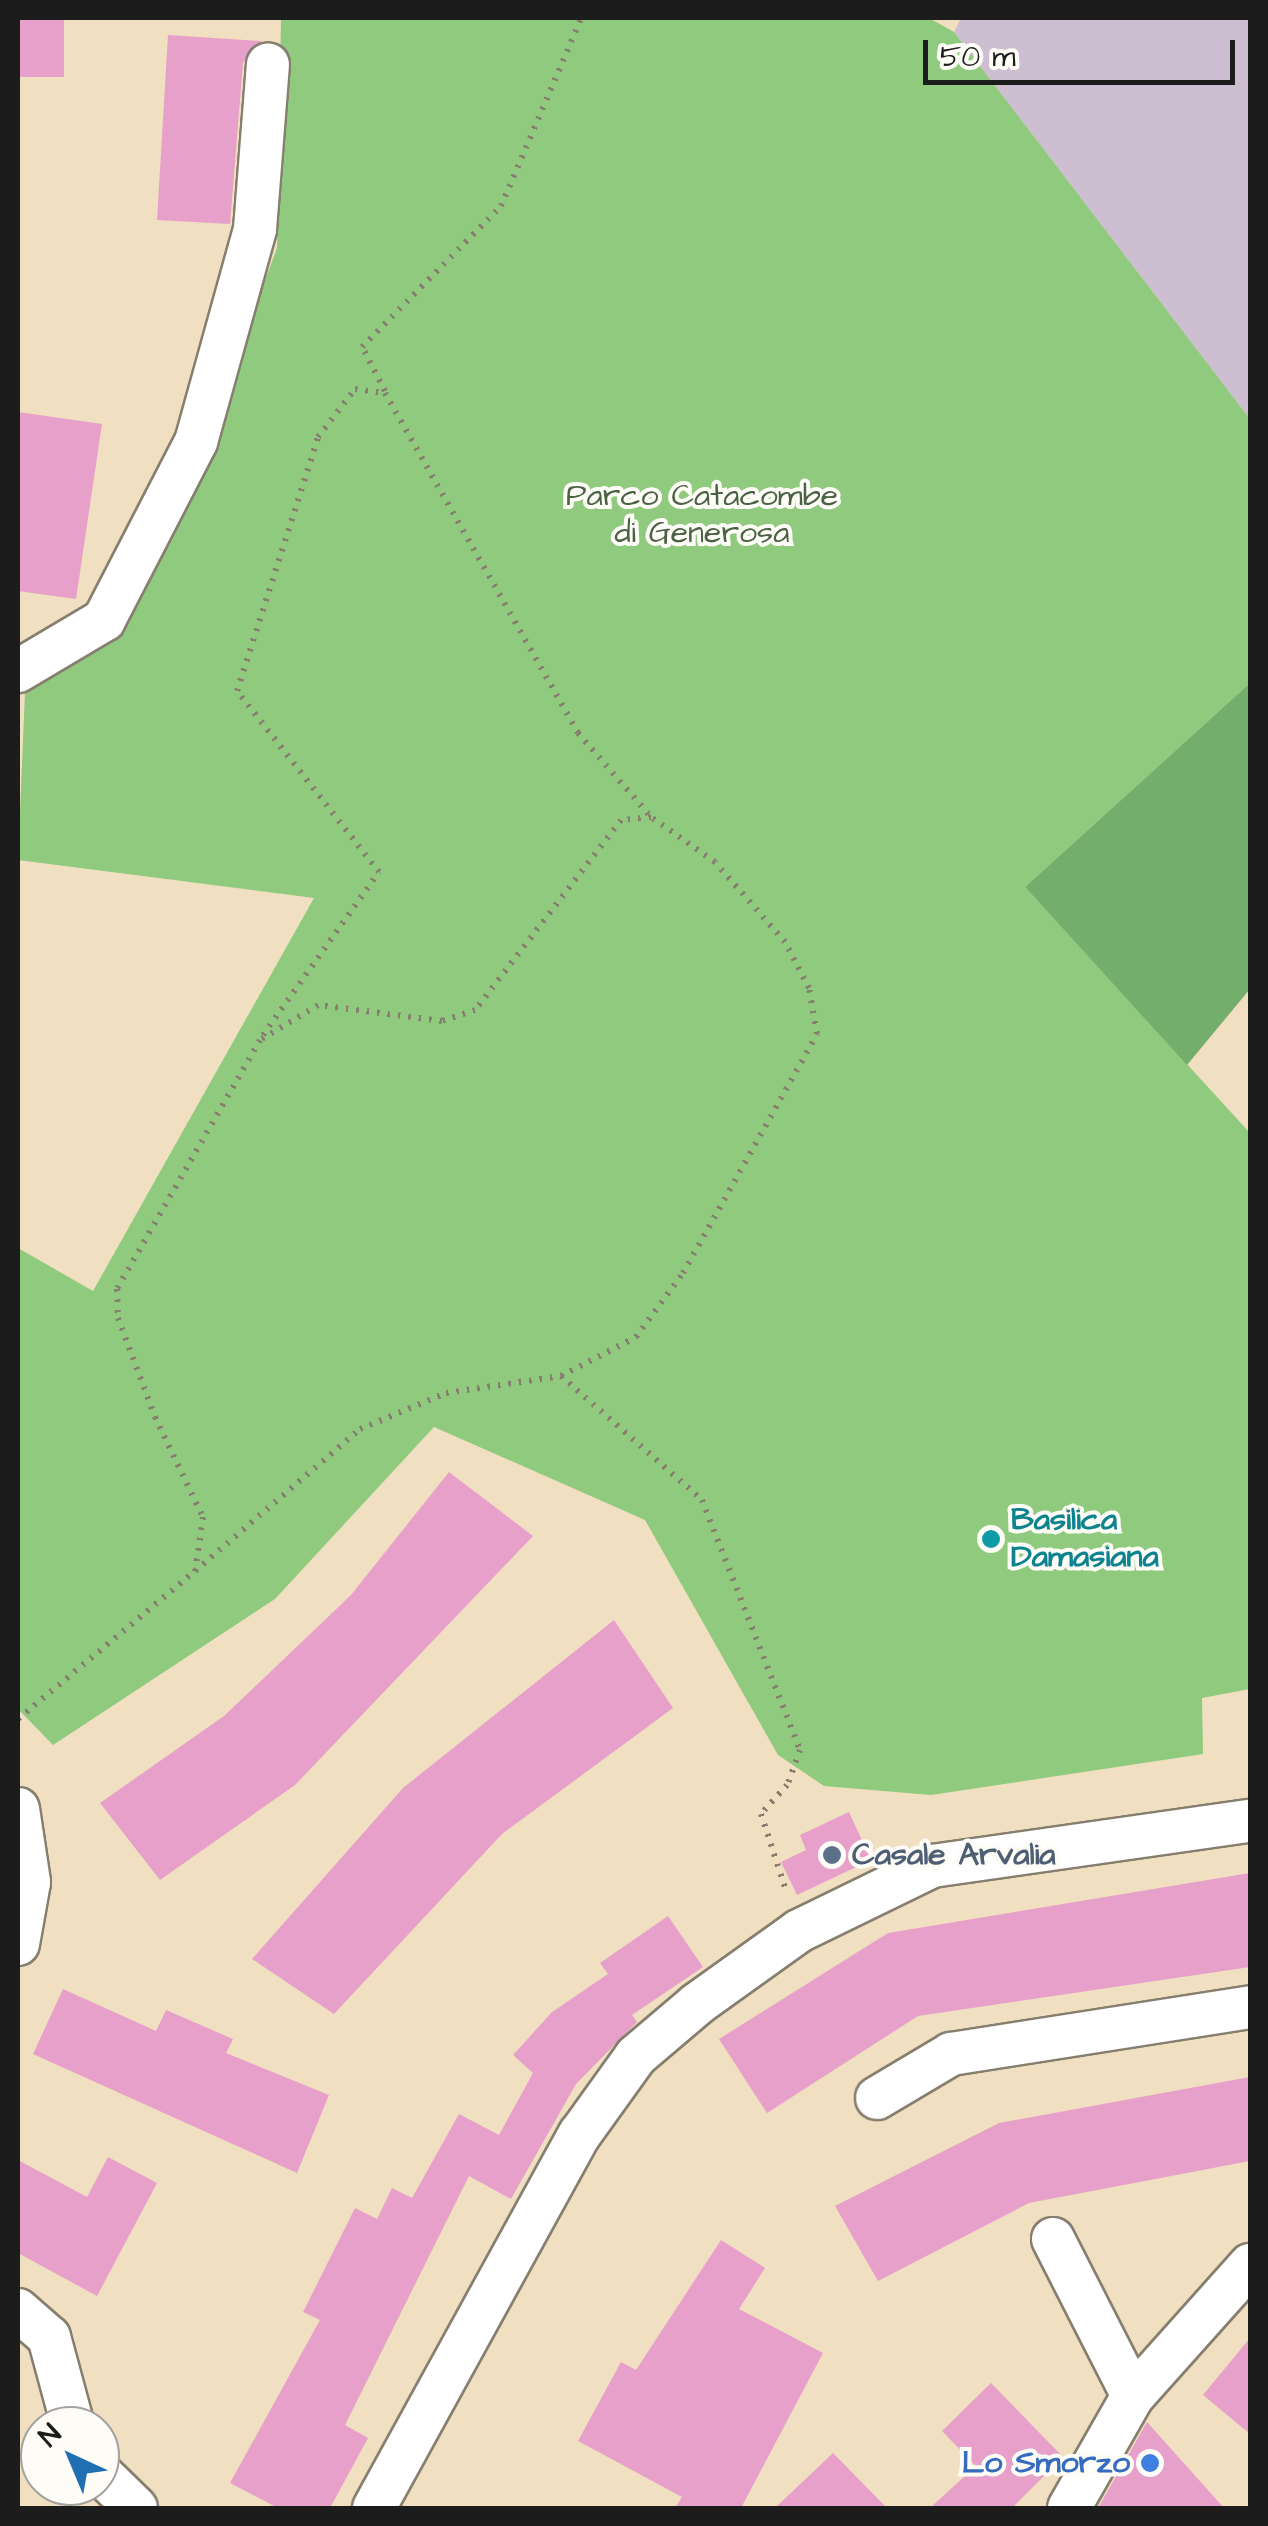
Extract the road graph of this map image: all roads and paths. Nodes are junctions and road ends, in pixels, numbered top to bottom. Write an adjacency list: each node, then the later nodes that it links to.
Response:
1 (582, 18): 3 (path)
2 (268, 65): 4 (street)
3 (385, 392): 5 (path); 6 (path)
4 (18, 671)
5 (651, 817): 6 (path); 7 (path)
6 (260, 1040): 8 (path)
7 (561, 1376): 8 (path); 12 (path)
8 (194, 1571): 9 (path)
9 (18, 1719)
10 (18, 1809): 13 (street)
11 (1250, 1821): 12 (street)
12 (799, 1931): 21 (street)
13 (18, 1944)
14 (1250, 2007): 15 (street)
15 (877, 2098)
16 (1052, 2238): 19 (street)
17 (1250, 2265): 19 (street)
18 (18, 2310): 20 (street)
19 (1133, 2396): 22 (street)
20 (68, 2406)
21 (374, 2508)
22 (1069, 2508)

